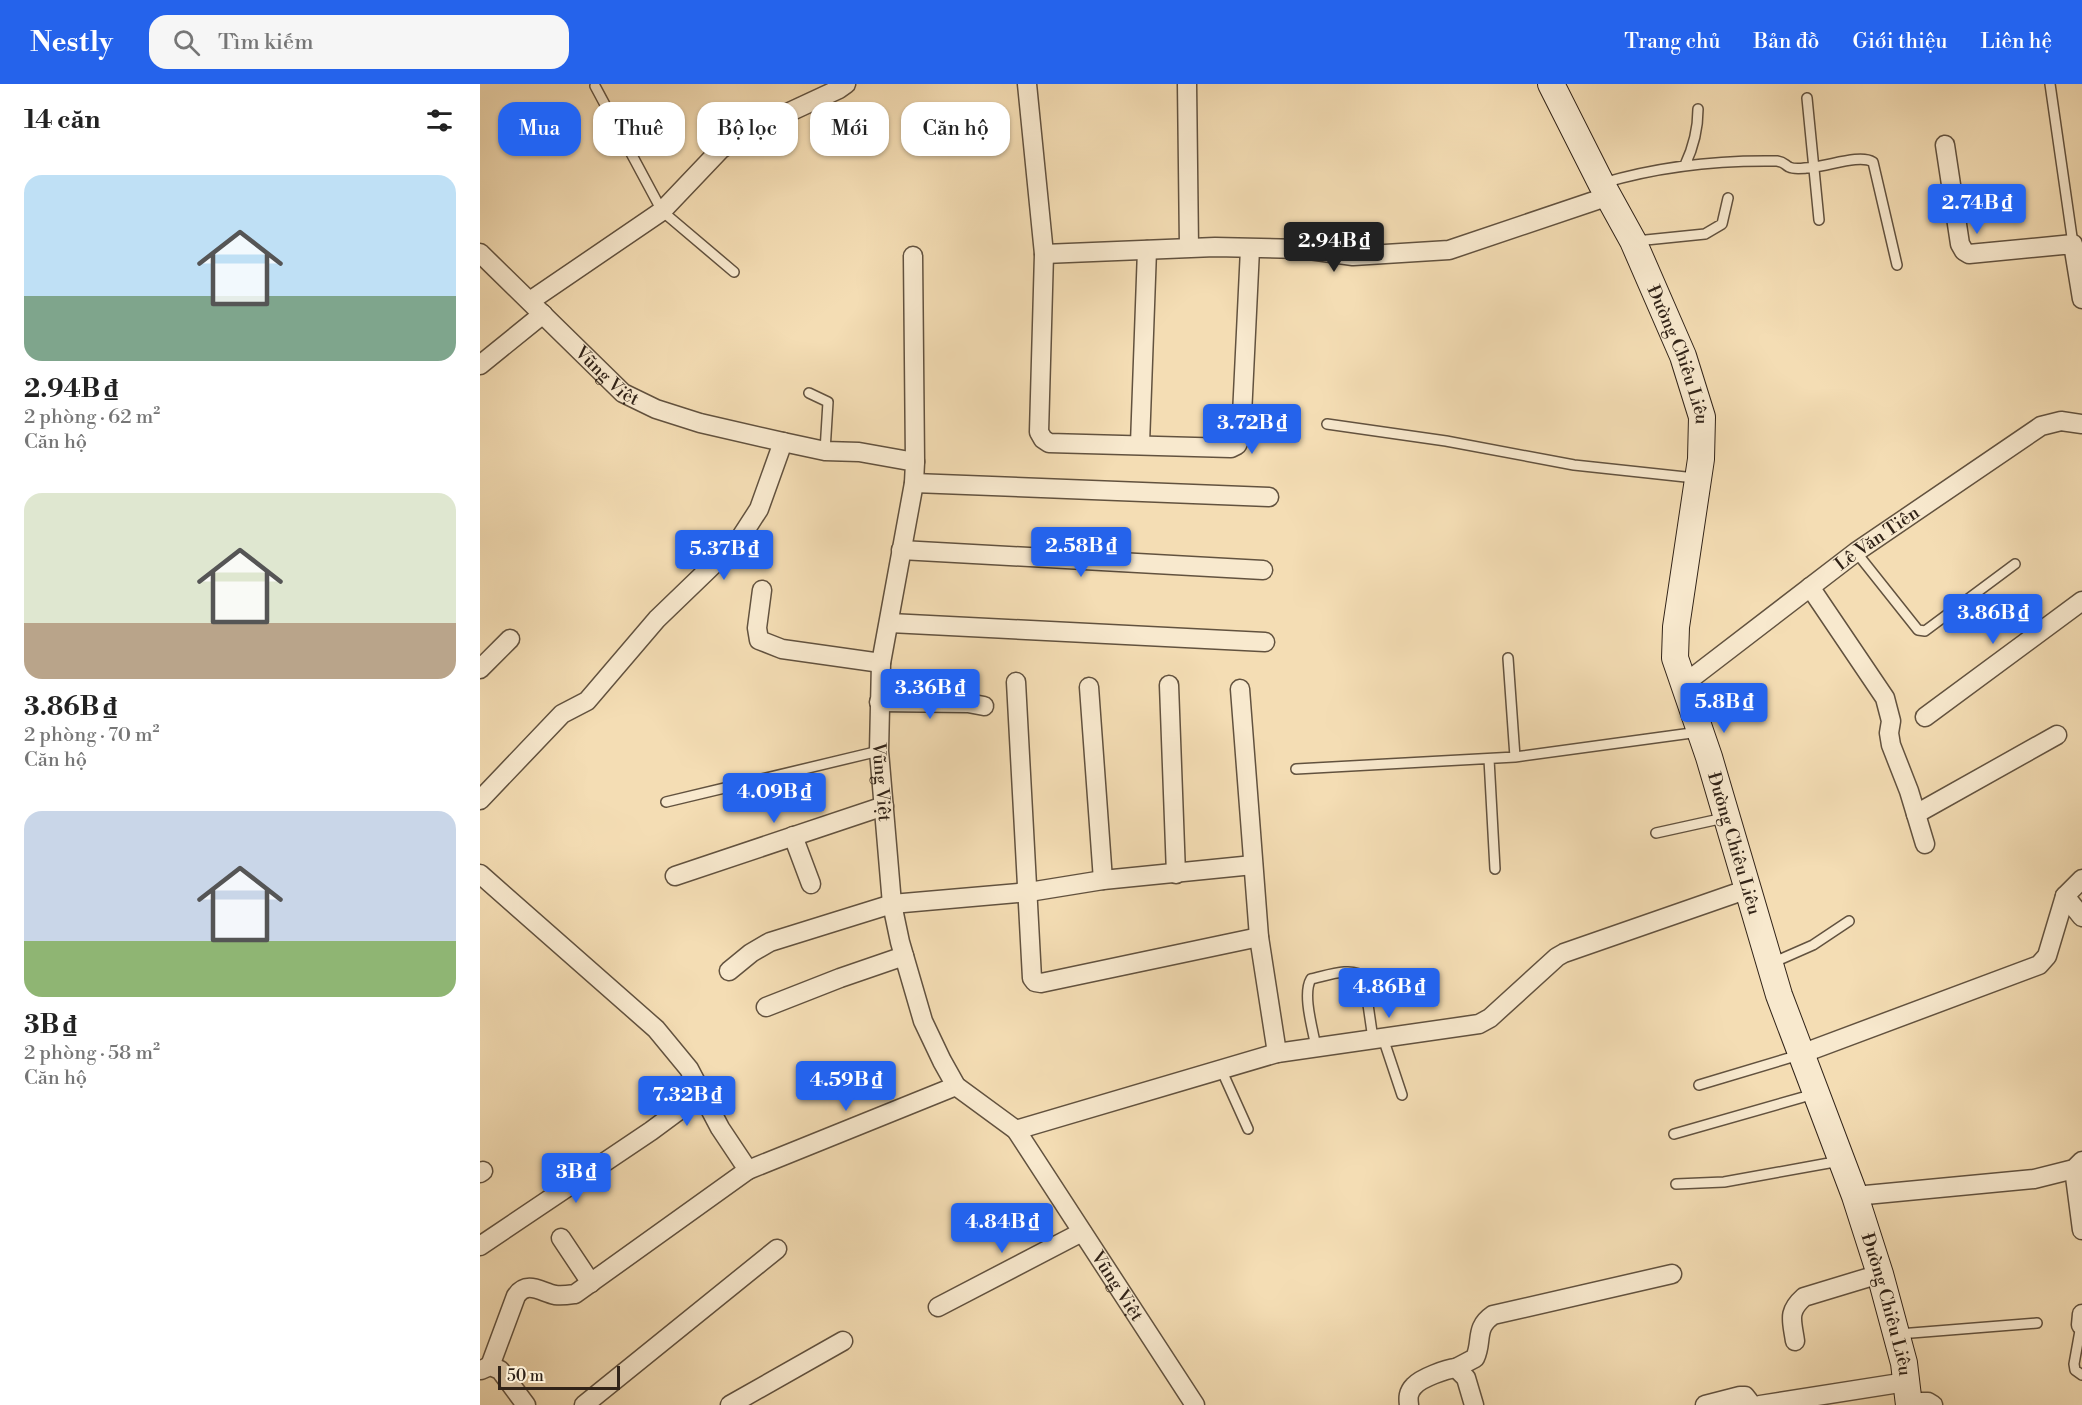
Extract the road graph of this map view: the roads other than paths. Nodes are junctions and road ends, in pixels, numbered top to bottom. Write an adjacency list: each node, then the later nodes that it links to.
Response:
1 (846, 84): 14 (street)
2 (1027, 84): 21 (street)
3 (1187, 84): 18 (street)
4 (2050, 84): 17 (lane)
5 (595, 86): 14 (lane)
6 (1556, 86): 12 (street, Đường Chiêu Liêu)
7 (1807, 98): 11 (lane)
8 (1698, 110): 10 (lane)
9 (1945, 145): 17 (street)
10 (1685, 165): 11 (lane); 12 (lane)
11 (1813, 167): 15 (lane); 24 (lane)
12 (1605, 190): 16 (street, Đường Chiêu Liêu); 19 (street)
13 (1728, 198): 16 (lane)
14 (662, 210): 25 (lane); 27 (street)
15 (1819, 220)
16 (1633, 241): 37 (street, Đường Chiêu Liêu)
17 (2073, 244): 26 (street)
18 (1189, 248): 19 (street); 20 (street)
19 (1250, 249): 34 (street)
20 (1148, 250): 21 (street); 34 (street)
21 (1044, 254): 34 (street)
22 (914, 256): 36 (street)
23 (482, 258): 27 (street, Vũng Việt)
24 (1897, 265)
25 (734, 272)
26 (2082, 299)
27 (530, 301): 28 (street, Vũng Việt)
28 (543, 314): 29 (street); 33 (street, Vũng Việt)
29 (480, 365)
30 (810, 393): 35 (lane)
31 (1327, 424): 37 (lane)
32 (2082, 424): 41 (street, Lê Văn Tiên)
33 (783, 442): 35 (street, Vũng Việt); 67 (street)
34 (1140, 444)
35 (825, 451): 36 (street, Vũng Việt)
36 (915, 462): 38 (street, Vũng Việt)
37 (1698, 479): 54 (street, Đường Chiêu Liêu)
38 (914, 483): 39 (street); 40 (street, Vũng Việt)
39 (1269, 497)
40 (901, 550): 43 (street); 47 (street, Vũng Việt)
41 (1856, 552): 42 (lane); 44 (street, Lê Văn Tiên)
42 (2015, 564)
43 (1263, 570)
44 (1810, 587): 54 (street, Lê Văn Tiên); 70 (street)
45 (762, 590): 51 (street)
46 (2082, 601): 60 (street)
47 (890, 623): 49 (street); 51 (street, Vũng Việt)
48 (510, 639): 52 (street)
49 (1265, 642)
50 (1508, 658): 64 (lane)
51 (881, 663): 58 (street, Vũng Việt)
52 (480, 669)
53 (1016, 682): 84 (street)
54 (1684, 684): 61 (street, Đường Chiêu Liêu)
55 (1168, 685): 78 (street)
56 (1089, 687): 81 (street)
57 (1240, 689): 75 (street)
58 (879, 702): 59 (street); 63 (street, Vũng Việt)
59 (984, 705)
60 (1925, 717)
61 (1700, 732): 64 (lane); 71 (street, Đường Chiêu Liêu)
62 (2057, 735): 70 (street)
63 (879, 751): 68 (lane); 69 (street, Vũng Việt)
64 (1515, 758): 65 (lane)
65 (1489, 759): 66 (lane); 76 (lane)
66 (1296, 769)
67 (480, 800)
68 (666, 802)
69 (884, 806): 73 (street); 86 (street, Vũng Việt)
70 (1916, 814): 74 (street)
71 (1727, 817): 72 (lane); 83 (street, Đường Chiêu Liêu)
72 (1656, 832)
73 (793, 836): 79 (street); 82 (street)
74 (1925, 844)
75 (1253, 865): 78 (street); 89 (street)
76 (1495, 869)
77 (480, 874): 102 (street)
78 (1176, 874): 81 (street)
79 (675, 876)
80 (2082, 879): 85 (street)
81 (1103, 880): 84 (street)
82 (811, 884)
83 (1748, 889): 91 (street, Đường Chiêu Liêu); 94 (street)
84 (1029, 892): 86 (street); 89 (street)
85 (2065, 896): 87 (street); 97 (street)
86 (892, 904): 90 (street, Vũng Việt); 92 (street)
87 (2082, 917)
88 (1849, 921): 91 (lane)
89 (1259, 937): 96 (street)
90 (904, 956): 93 (street); 100 (street, Vũng Việt)
91 (1770, 964): 97 (street, Đường Chiêu Liêu)
92 (729, 971)
93 (766, 1007)
94 (1378, 1038): 95 (street); 95 (lane); 103 (lane)
95 (1316, 1047): 96 (street)
96 (1276, 1053): 98 (street)
97 (1801, 1054): 99 (lane); 101 (street, Đường Chiêu Liêu)
98 (1221, 1069): 104 (lane); 105 (street)
99 (1699, 1085)
100 (956, 1086): 105 (street, Vũng Việt); 109 (street)
101 (1816, 1093): 106 (lane); 107 (street, Đường Chiêu Liêu)
102 (701, 1094): 109 (street); 115 (street)
103 (1402, 1095)
104 (1248, 1129)
105 (1016, 1130): 113 (street, Vũng Việt)
106 (1674, 1134)
107 (1842, 1161): 110 (lane); 111 (street, Đường Chiêu Liêu)
108 (2078, 1165): 111 (street); 112 (street)
109 (748, 1170): 119 (street)
110 (1676, 1184)
111 (1854, 1196): 118 (street, Đường Chiêu Liêu)
112 (2082, 1230)
113 (1082, 1233): 120 (street); 133 (street, Vũng Việt)
114 (561, 1238): 119 (street)
115 (480, 1246)
116 (777, 1249): 131 (street)
117 (1672, 1274): 126 (street)
118 (1880, 1274): 123 (street, Đường Chiêu Liêu); 125 (street)
119 (591, 1283): 127 (street)
120 (938, 1307)
121 (2081, 1319): 128 (lane)
122 (2037, 1323): 123 (lane)
123 (1897, 1334): 129 (street, Đường Chiêu Liêu)
124 (843, 1341): 132 (street)
125 (1795, 1341)
126 (1456, 1368): 134 (street); 135 (street)
127 (485, 1369): 130 (street)
128 (2082, 1375)
129 (1908, 1396): 138 (street); 139 (street)
130 (526, 1405)
131 (584, 1405)
132 (730, 1405)
133 (1195, 1405)
134 (1409, 1405)
135 (1474, 1405)
136 (1705, 1405): 137 (street)
137 (1752, 1405)
138 (1760, 1405)
139 (1933, 1405)

